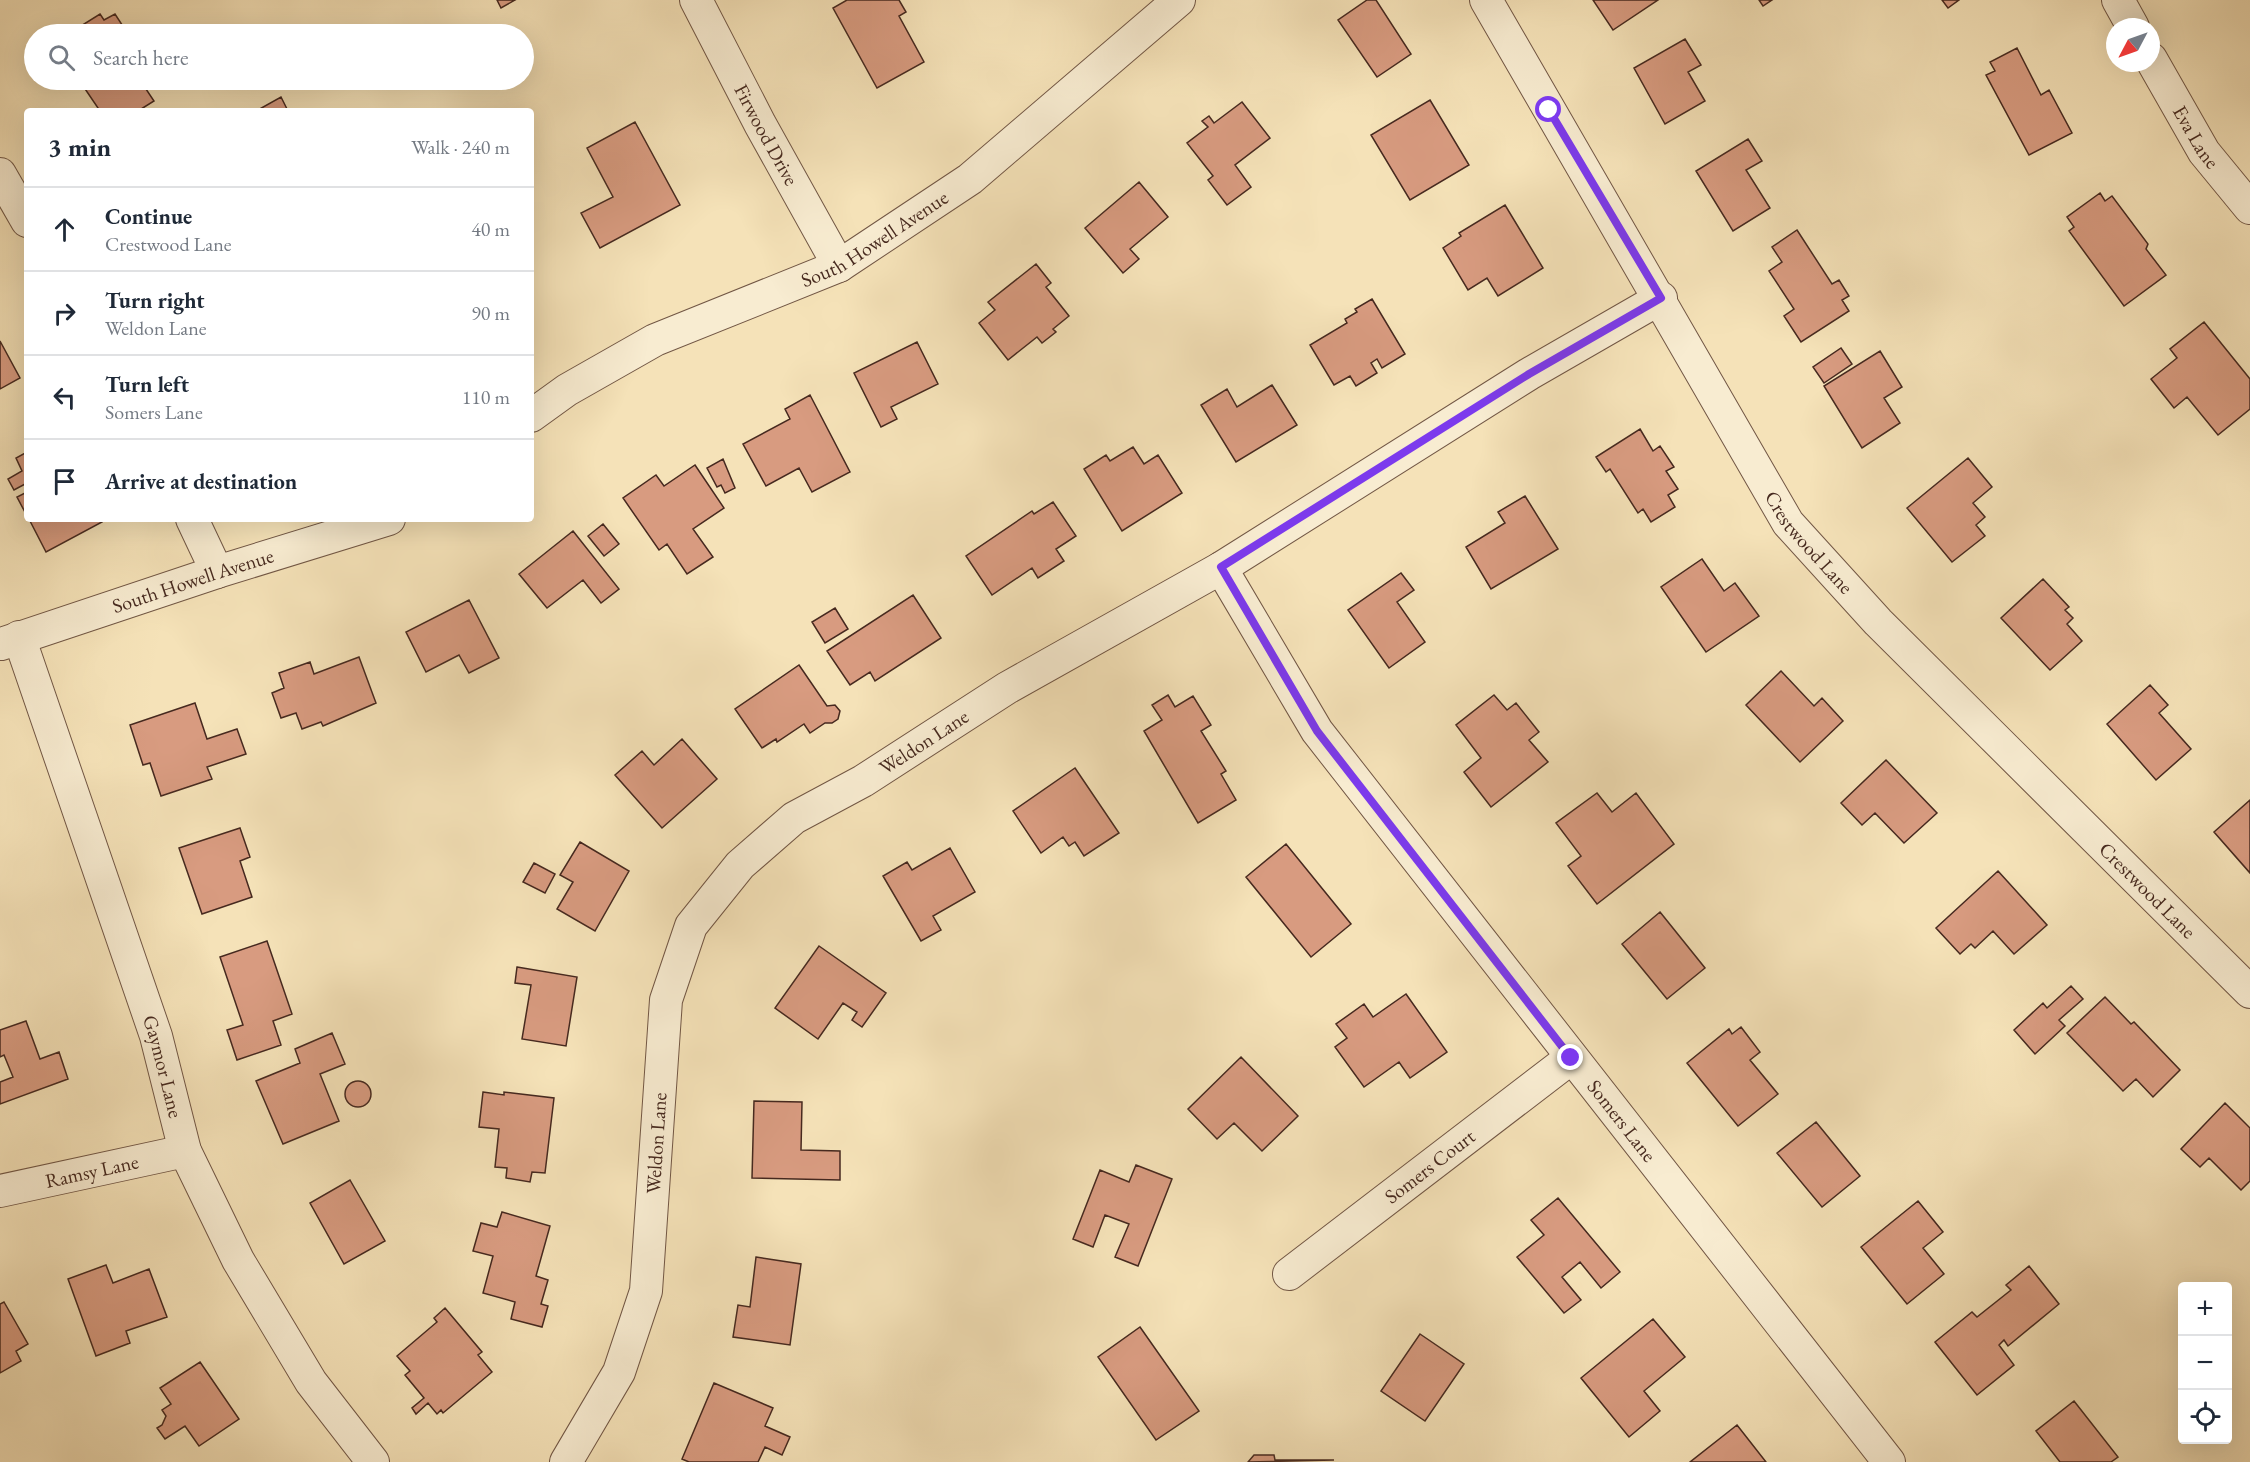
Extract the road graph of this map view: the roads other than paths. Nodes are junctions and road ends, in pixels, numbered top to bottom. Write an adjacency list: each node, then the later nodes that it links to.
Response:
1 (696, 0): 10 (street, Firwood Drive)
2 (1179, 0): 10 (street, South Howell Avenue)
3 (1486, 0): 11 (street, Crestwood Lane)
4 (2118, 0): 5 (street)
5 (2128, 18)
6 (2158, 72): 8 (street, Eva Lane)
7 (0, 174): 9 (street)
8 (2250, 208)
9 (24, 216)
10 (839, 266): 12 (street, South Howell Avenue)
11 (1661, 298): 15 (street, Weldon Lane); 18 (street, Crestwood Lane)
12 (534, 414)
13 (193, 522): 16 (street)
14 (379, 522): 16 (street, South Howell Avenue)
15 (1221, 567): 19 (street, Somers Lane); 24 (street, Weldon Lane)
16 (217, 572): 17 (street, South Howell Avenue)
17 (10, 641): 20 (street, Gaymor Lane)
18 (2250, 992)
19 (1571, 1058): 22 (street, Somers Court); 25 (street, Somers Lane)
20 (185, 1151): 21 (street, Ramsy Lane); 23 (street, Gaymor Lane)
21 (0, 1191)
22 (1289, 1274)
23 (373, 1462)
24 (566, 1462)
25 (1889, 1462)

